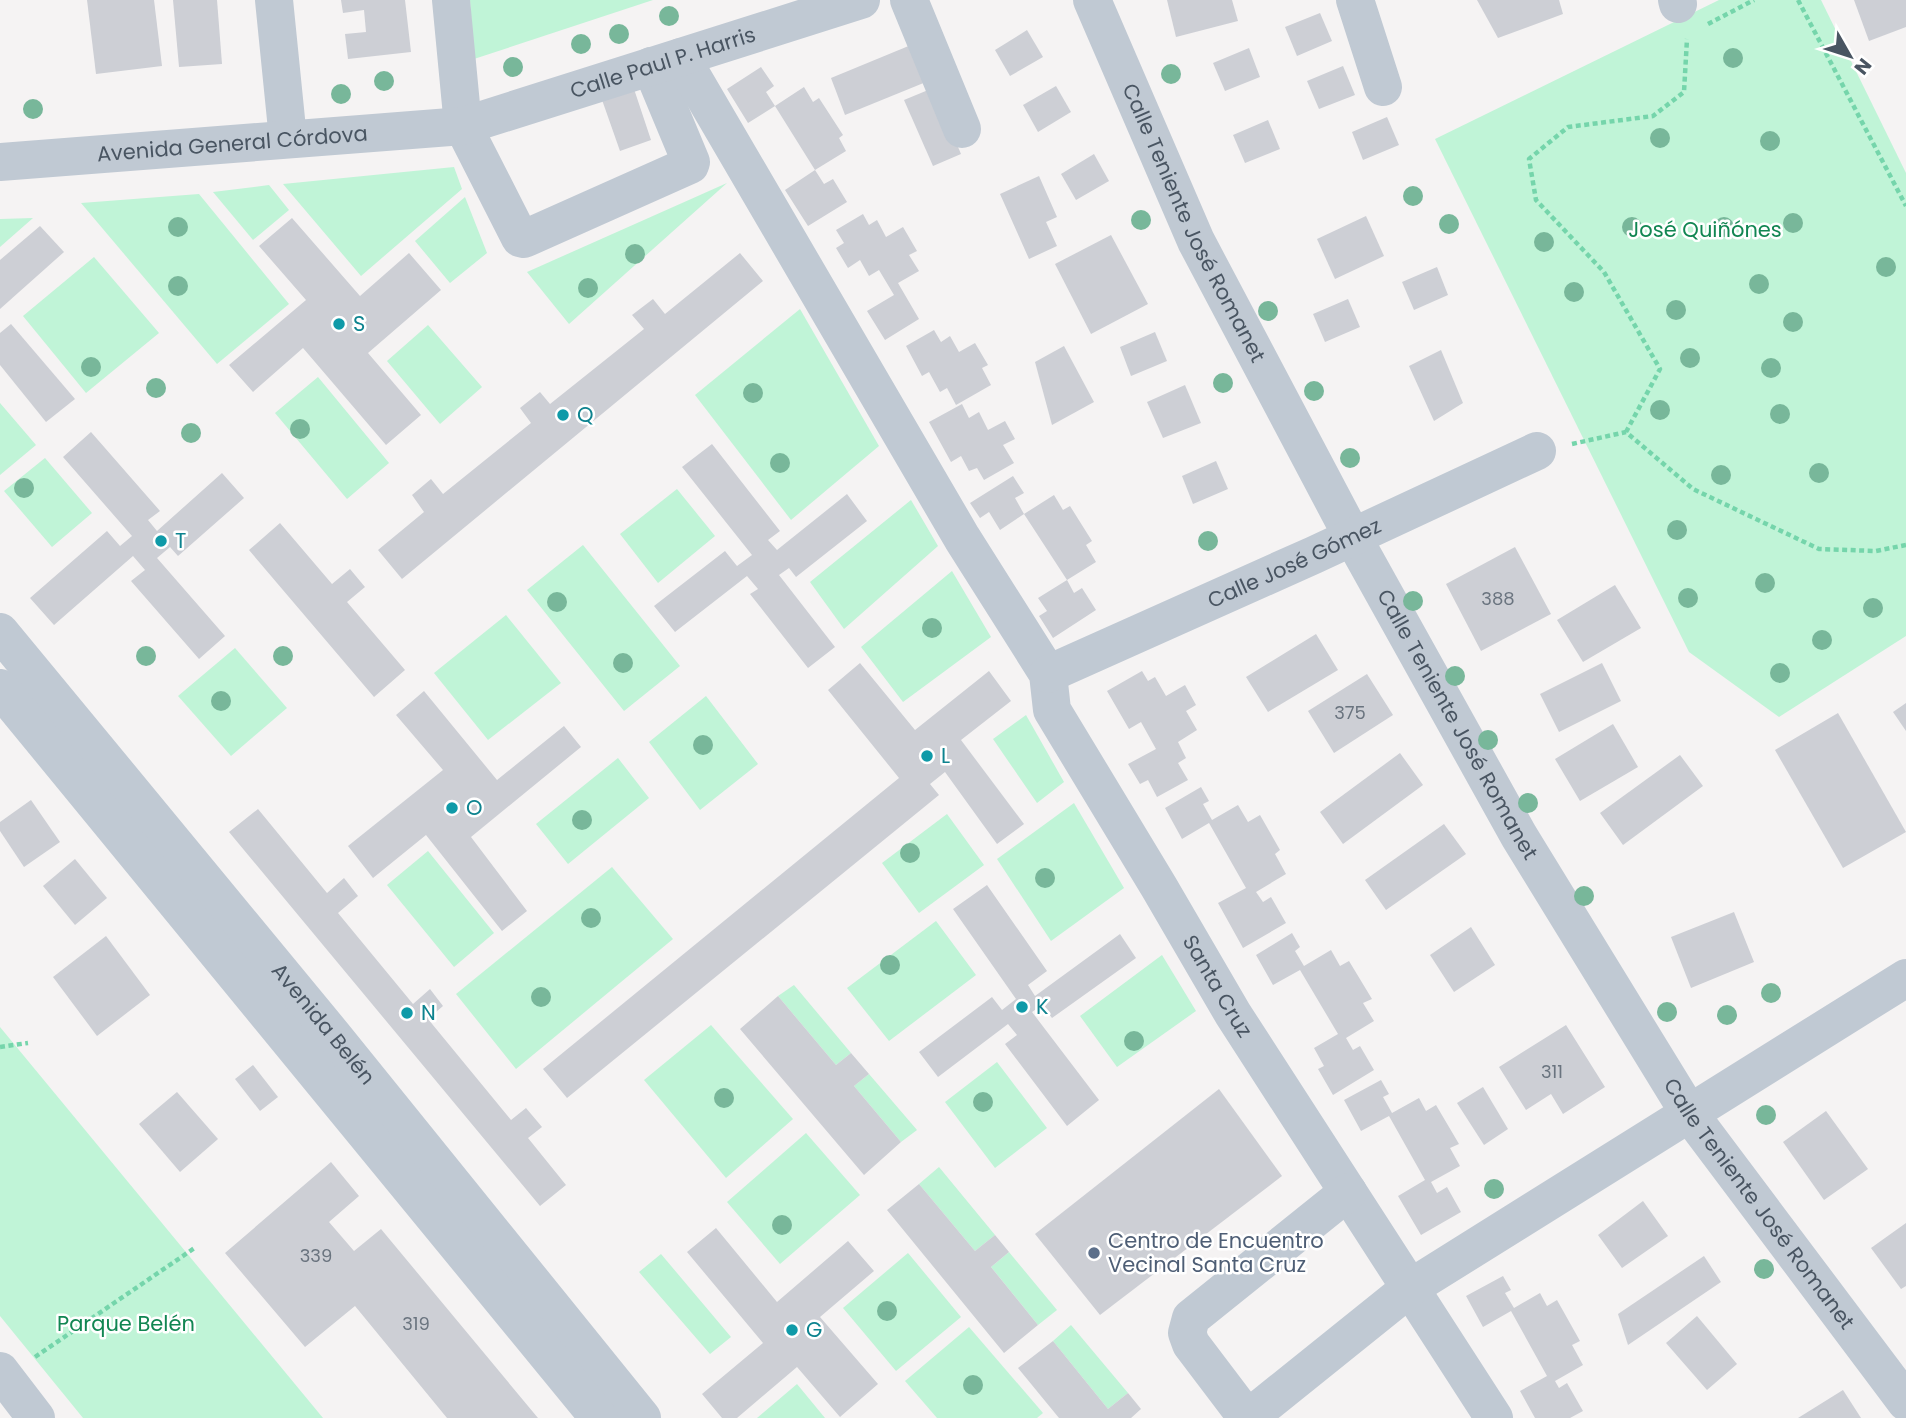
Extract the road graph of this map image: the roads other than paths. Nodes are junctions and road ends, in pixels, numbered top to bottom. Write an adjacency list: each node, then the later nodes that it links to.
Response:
1 (274, 0): 11 (street)
2 (451, 0): 9 (street)
3 (861, 0): 7 (street, Calle Paul P. Harris)
4 (909, 0): 10 (street)
5 (1092, 0): 14 (street, Calle Teniente José Romanet)
6 (1355, 0): 8 (street)
7 (666, 61): 9 (street, Calle Paul P. Harris); 9 (street); 16 (street)
8 (1383, 87)
9 (463, 125): 11 (street, Avenida General Córdova)
10 (962, 129)
11 (288, 139): 12 (street, Avenida General Córdova)
12 (0, 162)
13 (1537, 451): 14 (street, Calle José Gómez)
14 (1352, 536): 16 (street, Calle José Gómez); 19 (street, Calle Teniente José Romanet)
15 (0, 632): 26 (street, Avenida Belén)
16 (1048, 674): 20 (street, Santa Cruz)
17 (0, 688): 25 (street, Avenida Belén)
18 (1906, 978): 19 (street)
19 (1689, 1113): 21 (street); 23 (street, Calle Teniente José Romanet)
20 (1348, 1192): 21 (street, Santa Cruz); 21 (street)
21 (1410, 1288): 27 (street, Santa Cruz)
22 (2, 1377): 24 (street)
23 (1906, 1402)
24 (36, 1418)
25 (599, 1418)
26 (642, 1418)
27 (1494, 1418)

